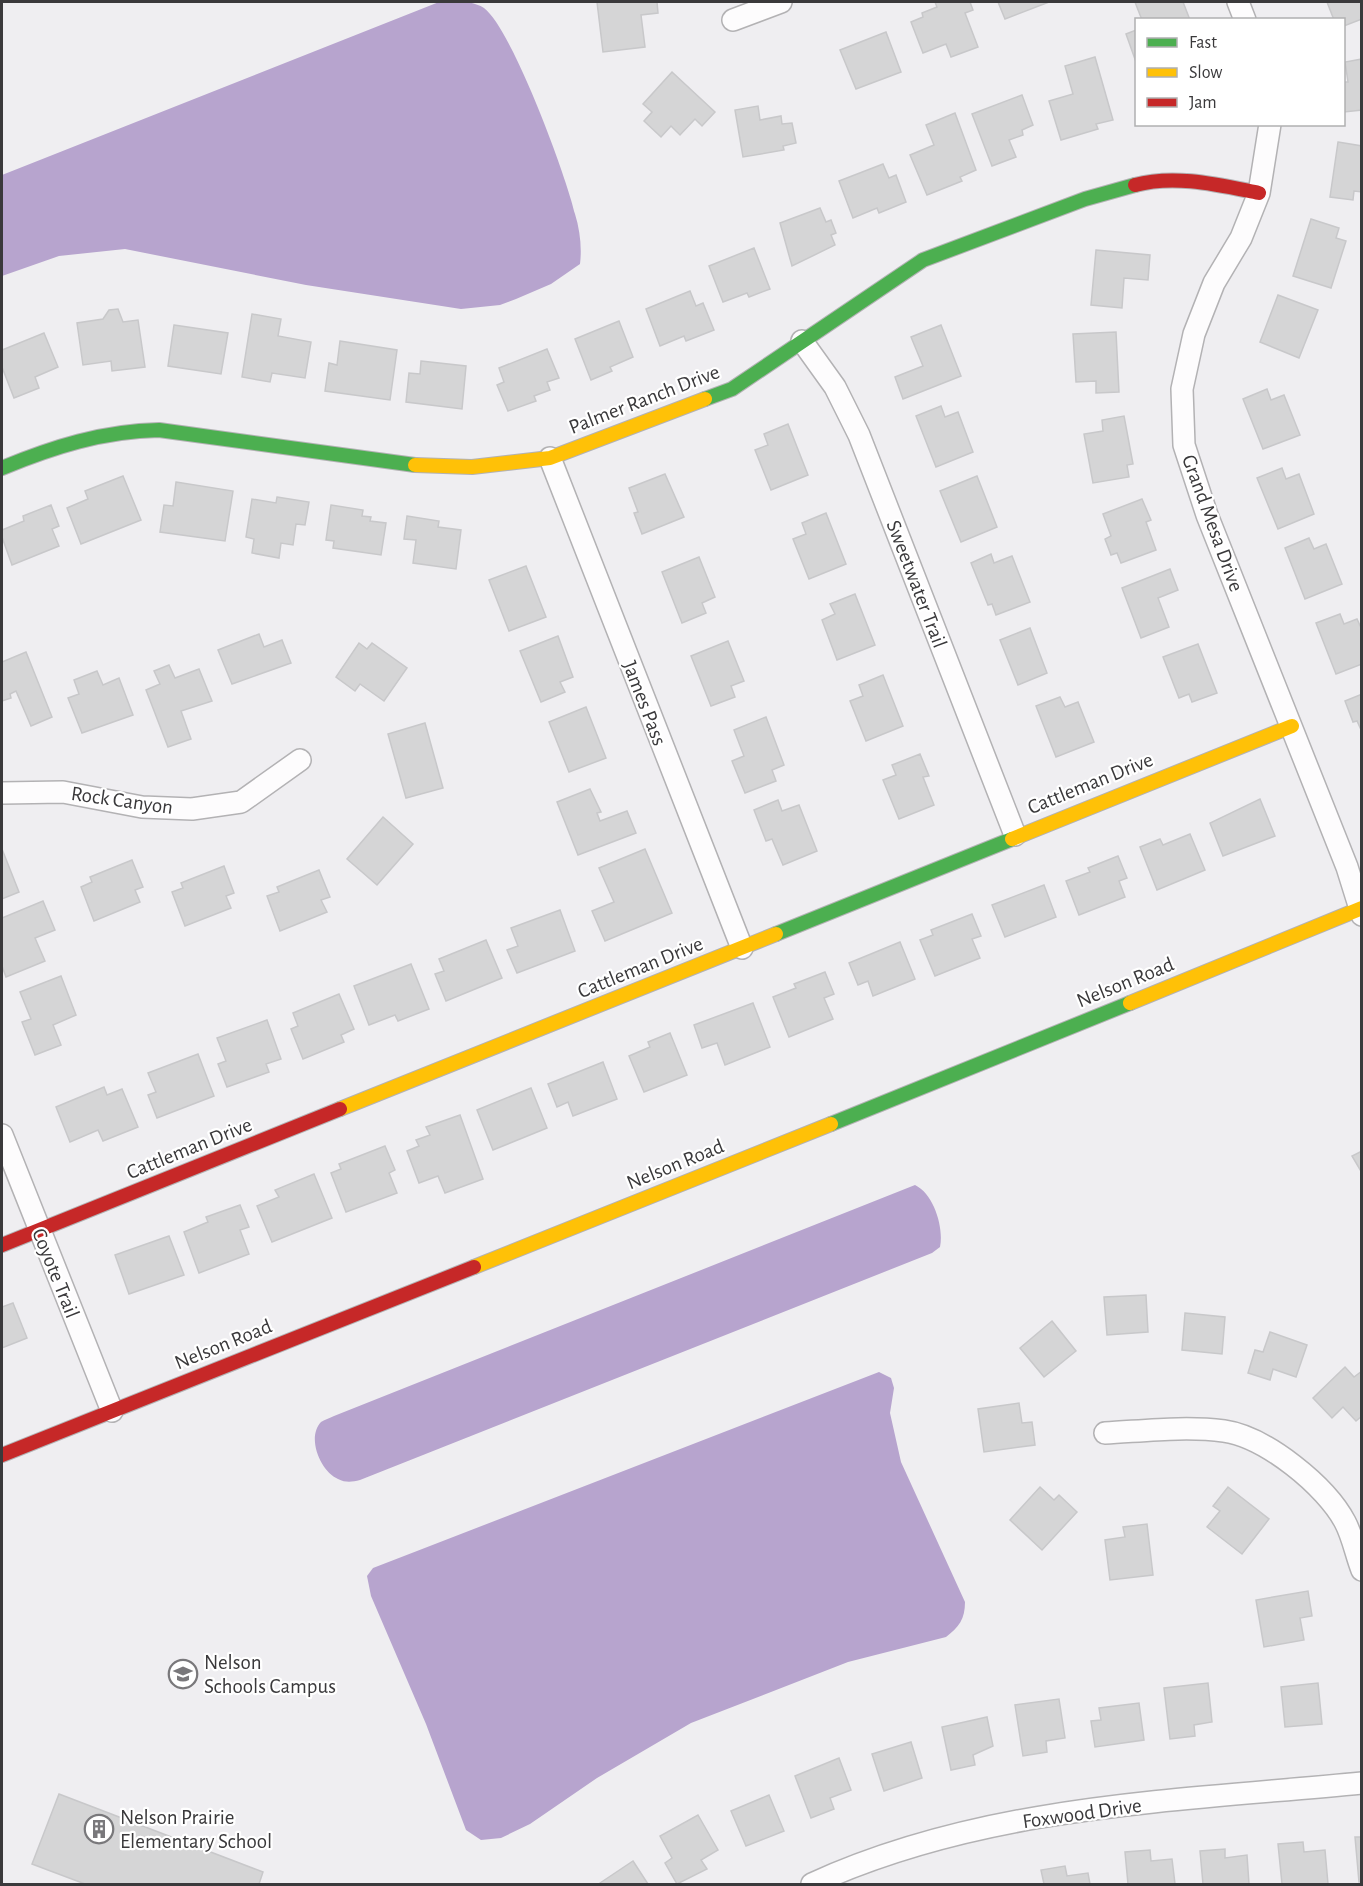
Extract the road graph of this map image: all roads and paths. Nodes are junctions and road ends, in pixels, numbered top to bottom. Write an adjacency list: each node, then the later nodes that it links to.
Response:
1 (781, 2): 4 (street)
2 (1238, 2): 3 (street)
3 (1244, 18)
4 (733, 20)
5 (1270, 126): 6 (street, Grand Mesa Drive)
6 (1259, 193): 7 (street, Palmer Ranch Drive); 10 (street, Grand Mesa Drive)
7 (802, 341): 8 (street, Palmer Ranch Drive); 13 (street, Sweetwater Trail)
8 (550, 458): 9 (street, Palmer Ranch Drive); 15 (street, James Pass)
9 (2, 468)
10 (1292, 726): 13 (street, Cattleman Drive); 14 (street, Grand Mesa Drive)
11 (300, 760): 12 (street, Rock Canyon)
12 (2, 793)
13 (1015, 835): 15 (street, Cattleman Drive)
14 (1361, 911): 19 (street, Nelson Road)
15 (742, 948): 17 (street, Cattleman Drive)
16 (2, 1135): 17 (street, Coyote Trail)
17 (39, 1230): 18 (street, Cattleman Drive); 19 (street, Coyote Trail)
18 (2, 1245)
19 (112, 1411): 21 (street, Nelson Road)
20 (1105, 1433): 22 (street)
21 (2, 1455)
22 (1362, 1570)
23 (1362, 1783): 24 (street, Foxwood Drive)
24 (812, 1884)

